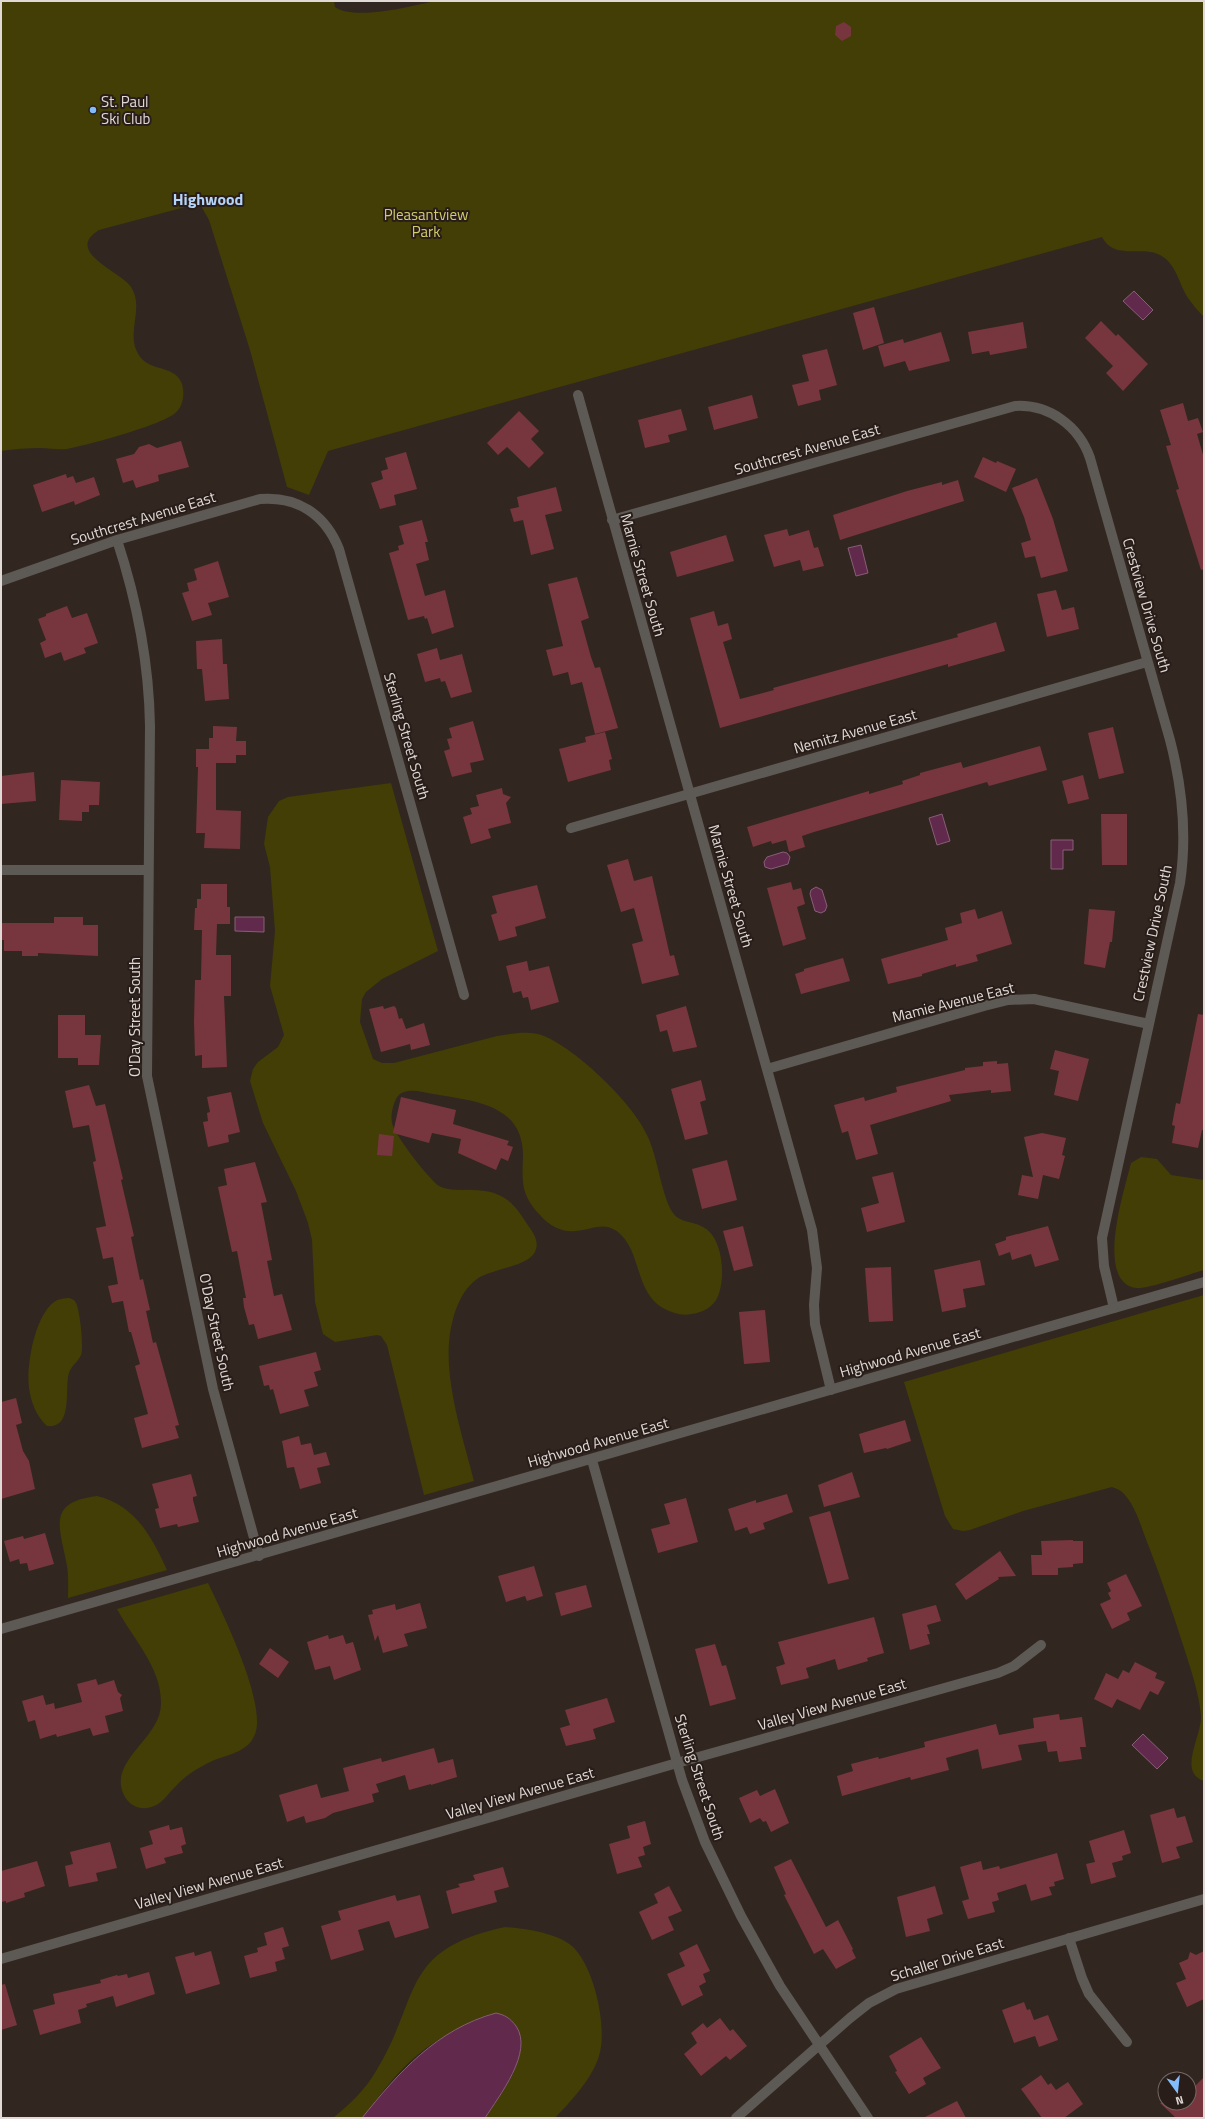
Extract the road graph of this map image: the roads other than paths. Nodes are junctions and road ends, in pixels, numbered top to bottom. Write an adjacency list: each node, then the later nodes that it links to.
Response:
1 (578, 395): 4 (street, Marnie Street South)
2 (1009, 408): 4 (street, Southcrest Avenue East); 7 (street, Crestview Drive South)
3 (296, 503): 5 (street, Southcrest Avenue East); 12 (street, Sterling Street South)
4 (612, 520): 8 (street, Marnie Street South)
5 (117, 540): 6 (street, Southcrest Avenue East); 11 (street, O'Day Street South)
6 (1, 581)
7 (1147, 662): 8 (street, Nemitz Avenue East); 13 (street, Crestview Drive South)
8 (689, 794): 9 (street, Nemitz Avenue East); 14 (street, Marnie Street South)
9 (570, 828)
10 (1, 870): 11 (street)
11 (148, 870): 19 (street, O'Day Street South)
12 (464, 995)
13 (1149, 1024): 14 (street, Mamie Avenue East); 16 (street, Crestview Drive South)
14 (767, 1069): 17 (street, Marnie Street South)
15 (1204, 1282): 16 (street, Highwood Avenue East)
16 (1114, 1308): 17 (street, Highwood Avenue East)
17 (831, 1390): 18 (street, Highwood Avenue East)
18 (592, 1460): 19 (street, Highwood Avenue East); 22 (street, Sterling Street South)
19 (259, 1556): 20 (street, Highwood Avenue East)
20 (1, 1630)
21 (1041, 1645): 22 (street, Valley View Avenue East)
22 (677, 1763): 25 (street, Valley View Avenue East); 27 (street, Sterling Street South)
23 (1204, 1899): 24 (street, Schaller Drive East)
24 (1069, 1938): 26 (street); 27 (street, Schaller Drive East)
25 (1, 1959)
26 (1127, 2042)
27 (818, 2045): 28 (street, Schaller Drive East); 29 (street, Sterling Street South)
28 (736, 2118)
29 (868, 2118)

